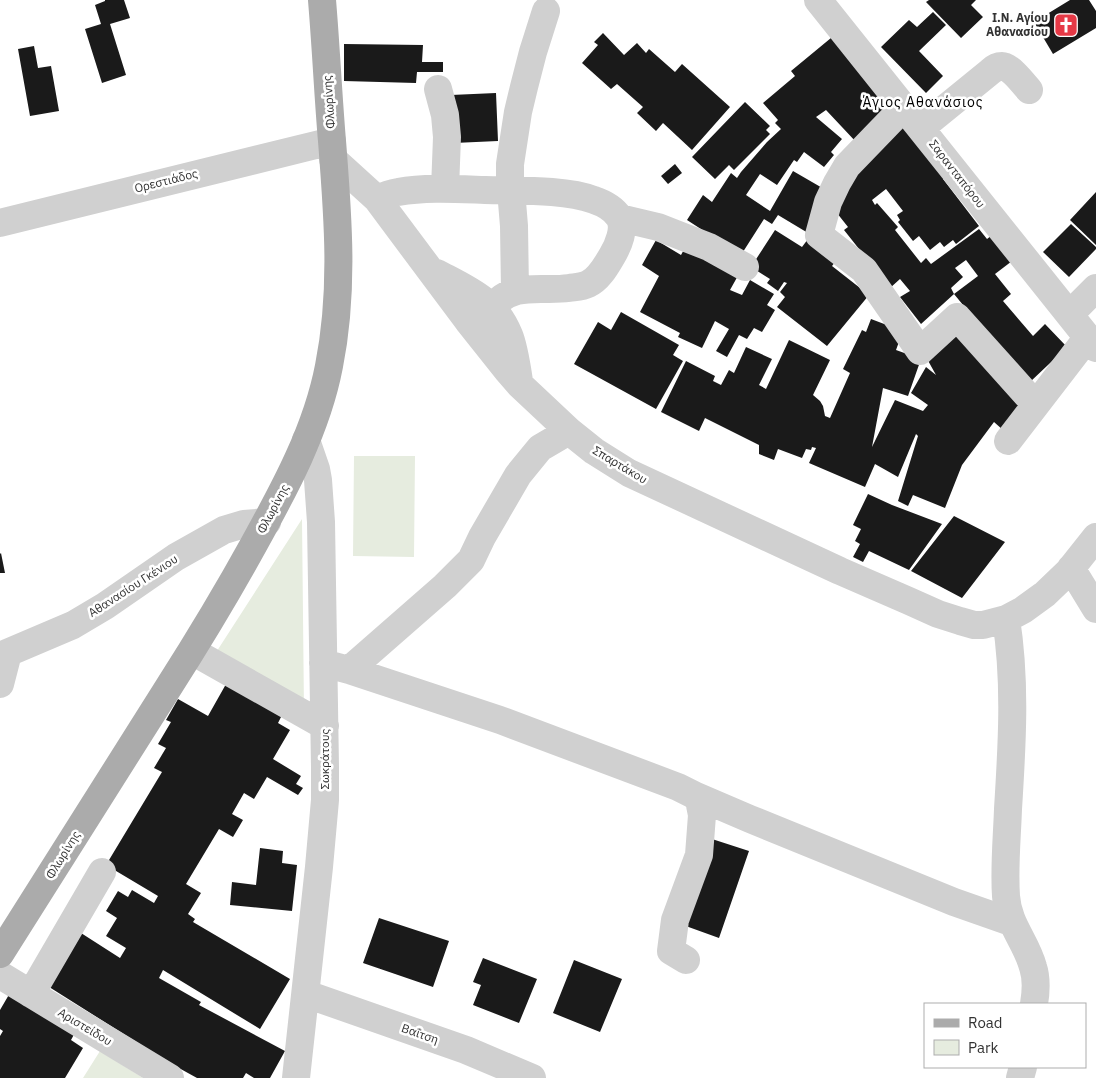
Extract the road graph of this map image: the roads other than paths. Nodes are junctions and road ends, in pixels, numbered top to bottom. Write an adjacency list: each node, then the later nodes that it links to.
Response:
1 (322, 0): 8 (main road, Φλωρίνης)
2 (818, 0): 6 (street, Σαρανταπόρου)
3 (546, 11): 10 (street)
4 (438, 89): 9 (street)
5 (1029, 90): 7 (street)
6 (904, 106): 7 (street, Σαρανταπόρου); 22 (street)
7 (921, 128): 19 (street, Σαρανταπόρου)
8 (333, 150): 11 (street, Σπαρτάκου); 13 (street, Ορεστιάδος); 24 (main road, Φλωρίνης)
9 (445, 189): 10 (street); 11 (street)
10 (511, 191): 12 (street); 17 (street)
11 (377, 199): 15 (street, Σπαρτάκου)
12 (620, 218): 14 (street); 17 (street)
13 (0, 223)
14 (745, 267)
15 (429, 269): 18 (street); 21 (street, Σπαρτάκου)
16 (1096, 288): 19 (street)
17 (515, 290): 18 (street)
18 (492, 307): 21 (street)
19 (1070, 314): 20 (street, Σαρανταπόρου)
20 (1092, 342): 22 (street)
21 (520, 385): 23 (street, Σπαρτάκου)
22 (1035, 404): 25 (street)
23 (569, 431): 30 (street, Σπαρτάκου); 34 (street)
24 (306, 440): 26 (main road, Φλωρίνης); 33 (street, Σωκράτους)
25 (1008, 441)
26 (266, 522): 31 (main road, Φλωρίνης); 32 (street, Αθανασίου Γκένιου)
27 (1096, 537): 28 (street, Σπαρτάκου)
28 (1071, 568): 29 (street); 30 (street, Σπαρτάκου)
29 (1096, 609)
30 (1006, 619): 39 (street)
31 (192, 651): 36 (street); 40 (main road, Φλωρίνης)
32 (4, 654): 35 (street)
33 (323, 663): 34 (street); 36 (street, Σωκράτους)
34 (349, 670): 37 (street)
35 (0, 684)
36 (324, 726): 44 (street, Σωκράτους)
37 (694, 795): 39 (street); 41 (street)
38 (102, 872): 43 (street)
39 (1012, 922): 45 (street)
40 (0, 954)
41 (686, 960)
42 (0, 975): 43 (street, Αριστείδου)
43 (32, 994): 47 (street, Αριστείδου)
44 (306, 994): 46 (street, Βαΐτση); 48 (street, Σωκράτους)
45 (1034, 1003)
46 (518, 1075)
47 (170, 1078)
48 (296, 1078)

